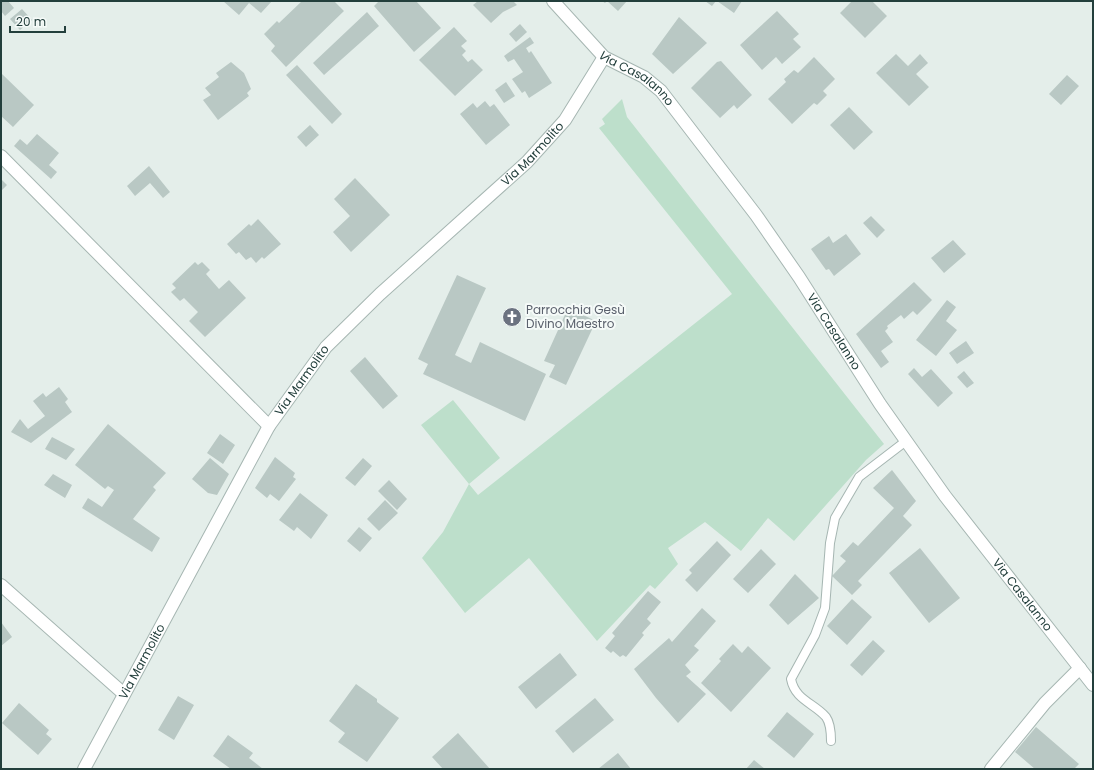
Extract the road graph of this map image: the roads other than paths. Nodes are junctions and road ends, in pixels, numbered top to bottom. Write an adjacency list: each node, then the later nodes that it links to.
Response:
1 (553, 1): 2 (street, Via Casalanno)
2 (604, 57): 4 (street, Via Marmolito); 5 (street, Via Casalanno)
3 (1, 156): 4 (street)
4 (269, 426): 9 (street, Via Marmolito)
5 (906, 442): 7 (street, Via Casalanno); 10 (lane)
6 (1, 584): 9 (street)
7 (1080, 668): 8 (street, Via Casalanno); 12 (street)
8 (1093, 685)
9 (124, 694): 11 (street, Via Marmolito)
10 (832, 742)
11 (84, 769)
12 (992, 769)

